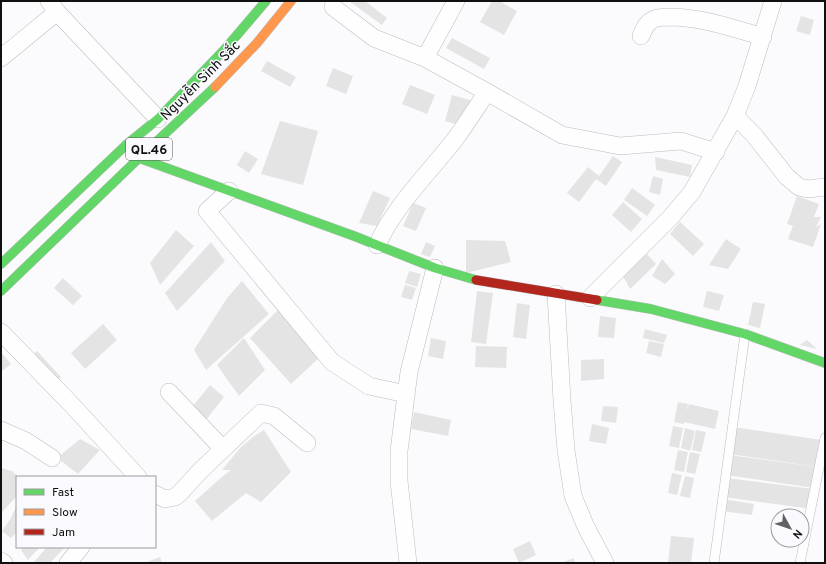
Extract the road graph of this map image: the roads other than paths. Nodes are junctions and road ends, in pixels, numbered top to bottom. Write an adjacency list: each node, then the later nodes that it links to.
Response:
1 (266, 1): 13 (main road, Nguyễn Sinh Sắc / QL.46)
2 (291, 1): 15 (main road, Nguyễn Sinh Sắc / QL.46)
3 (456, 1): 10 (street)
4 (773, 1): 8 (street)
5 (53, 7): 9 (street); 13 (street)
6 (333, 8): 10 (street)
7 (641, 36): 8 (street)
8 (763, 37): 12 (street)
9 (1, 58)
10 (425, 58): 11 (street)
11 (487, 92): 14 (street); 18 (street)
12 (735, 116): 14 (street); 16 (street)
13 (158, 119): 19 (main road, Nguyễn Sinh Sắc / QL.46)
14 (716, 152): 23 (street)
15 (139, 158): 17 (main road); 21 (main road, Nguyễn Sinh Sắc / QL.46)
16 (825, 187)
17 (229, 191): 18 (main road); 28 (street)
18 (378, 245): 20 (main road)
19 (1, 264)
20 (435, 268): 22 (main road); 28 (street)
21 (1, 291)
22 (556, 294): 23 (main road); 41 (street)
23 (590, 298): 25 (main road)
24 (1, 332): 34 (street)
25 (745, 334): 26 (main road); 42 (lane)
26 (825, 363)
27 (169, 392): 32 (street)
28 (406, 394): 40 (street)
29 (1, 430): 33 (street)
30 (825, 438): 43 (lane)
31 (307, 442): 32 (street)
32 (223, 448): 35 (street)
33 (52, 458)
34 (137, 476)
35 (156, 494)
36 (80, 548): 39 (street)
37 (1, 561): 38 (street)
38 (4, 563)
39 (68, 563)
40 (408, 563)
41 (605, 563)
42 (714, 563)
43 (800, 563)

